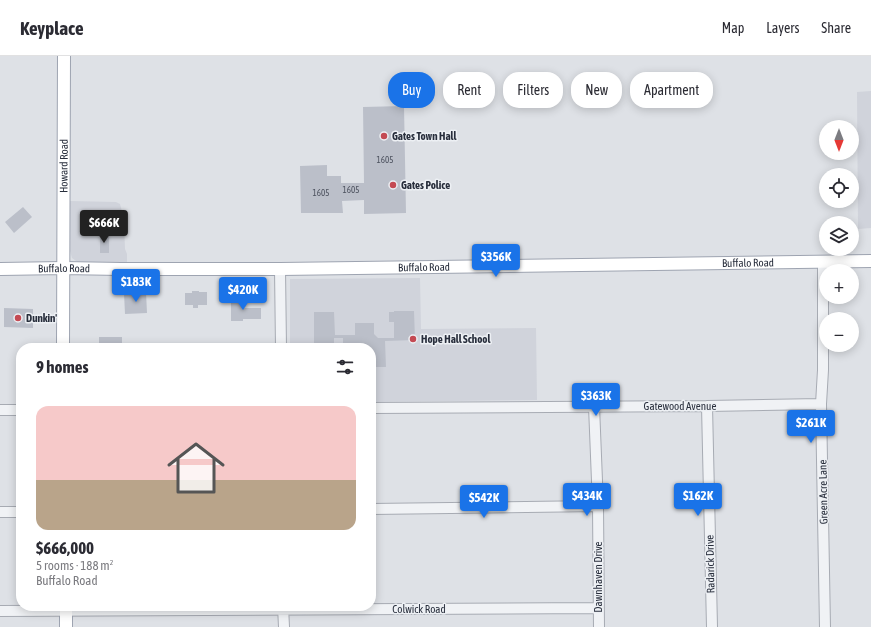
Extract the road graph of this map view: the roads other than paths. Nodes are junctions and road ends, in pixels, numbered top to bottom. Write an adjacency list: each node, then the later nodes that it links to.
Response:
1 (64, 56): 4 (main road, Howard Road)
2 (871, 261): 3 (main road, Buffalo Road)
3 (823, 262): 6 (main road, Buffalo Road); 9 (street, Green Acre Lane)
4 (63, 268): 5 (main road, Buffalo Road); 6 (main road, Buffalo Road); 7 (main road, Howard Road)
5 (0, 269)
6 (280, 269): 8 (street)
7 (63, 343)
8 (281, 343)
9 (821, 404): 11 (street, Gatewood Avenue); 29 (street, Green Acre Lane)
10 (594, 406): 11 (street, Gatewood Avenue); 12 (street, Gatewood Avenue); 15 (street, Dawnhaven Drive)
11 (707, 406): 28 (street, Radarick Drive)
12 (376, 408)
13 (0, 410): 14 (street)
14 (16, 410)
15 (598, 506): 16 (street); 20 (street, Dawnhaven Drive)
16 (376, 509)
17 (0, 512): 18 (street)
18 (16, 512)
19 (376, 608): 20 (street, Colwick Road)
20 (598, 608): 27 (street, Dawnhaven Drive)
21 (16, 610): 22 (street, Colwick Road)
22 (0, 611)
23 (66, 611): 25 (main road)
24 (283, 611): 26 (street)
25 (66, 627)
26 (284, 627)
27 (599, 627)
28 (712, 627)
29 (826, 627)

